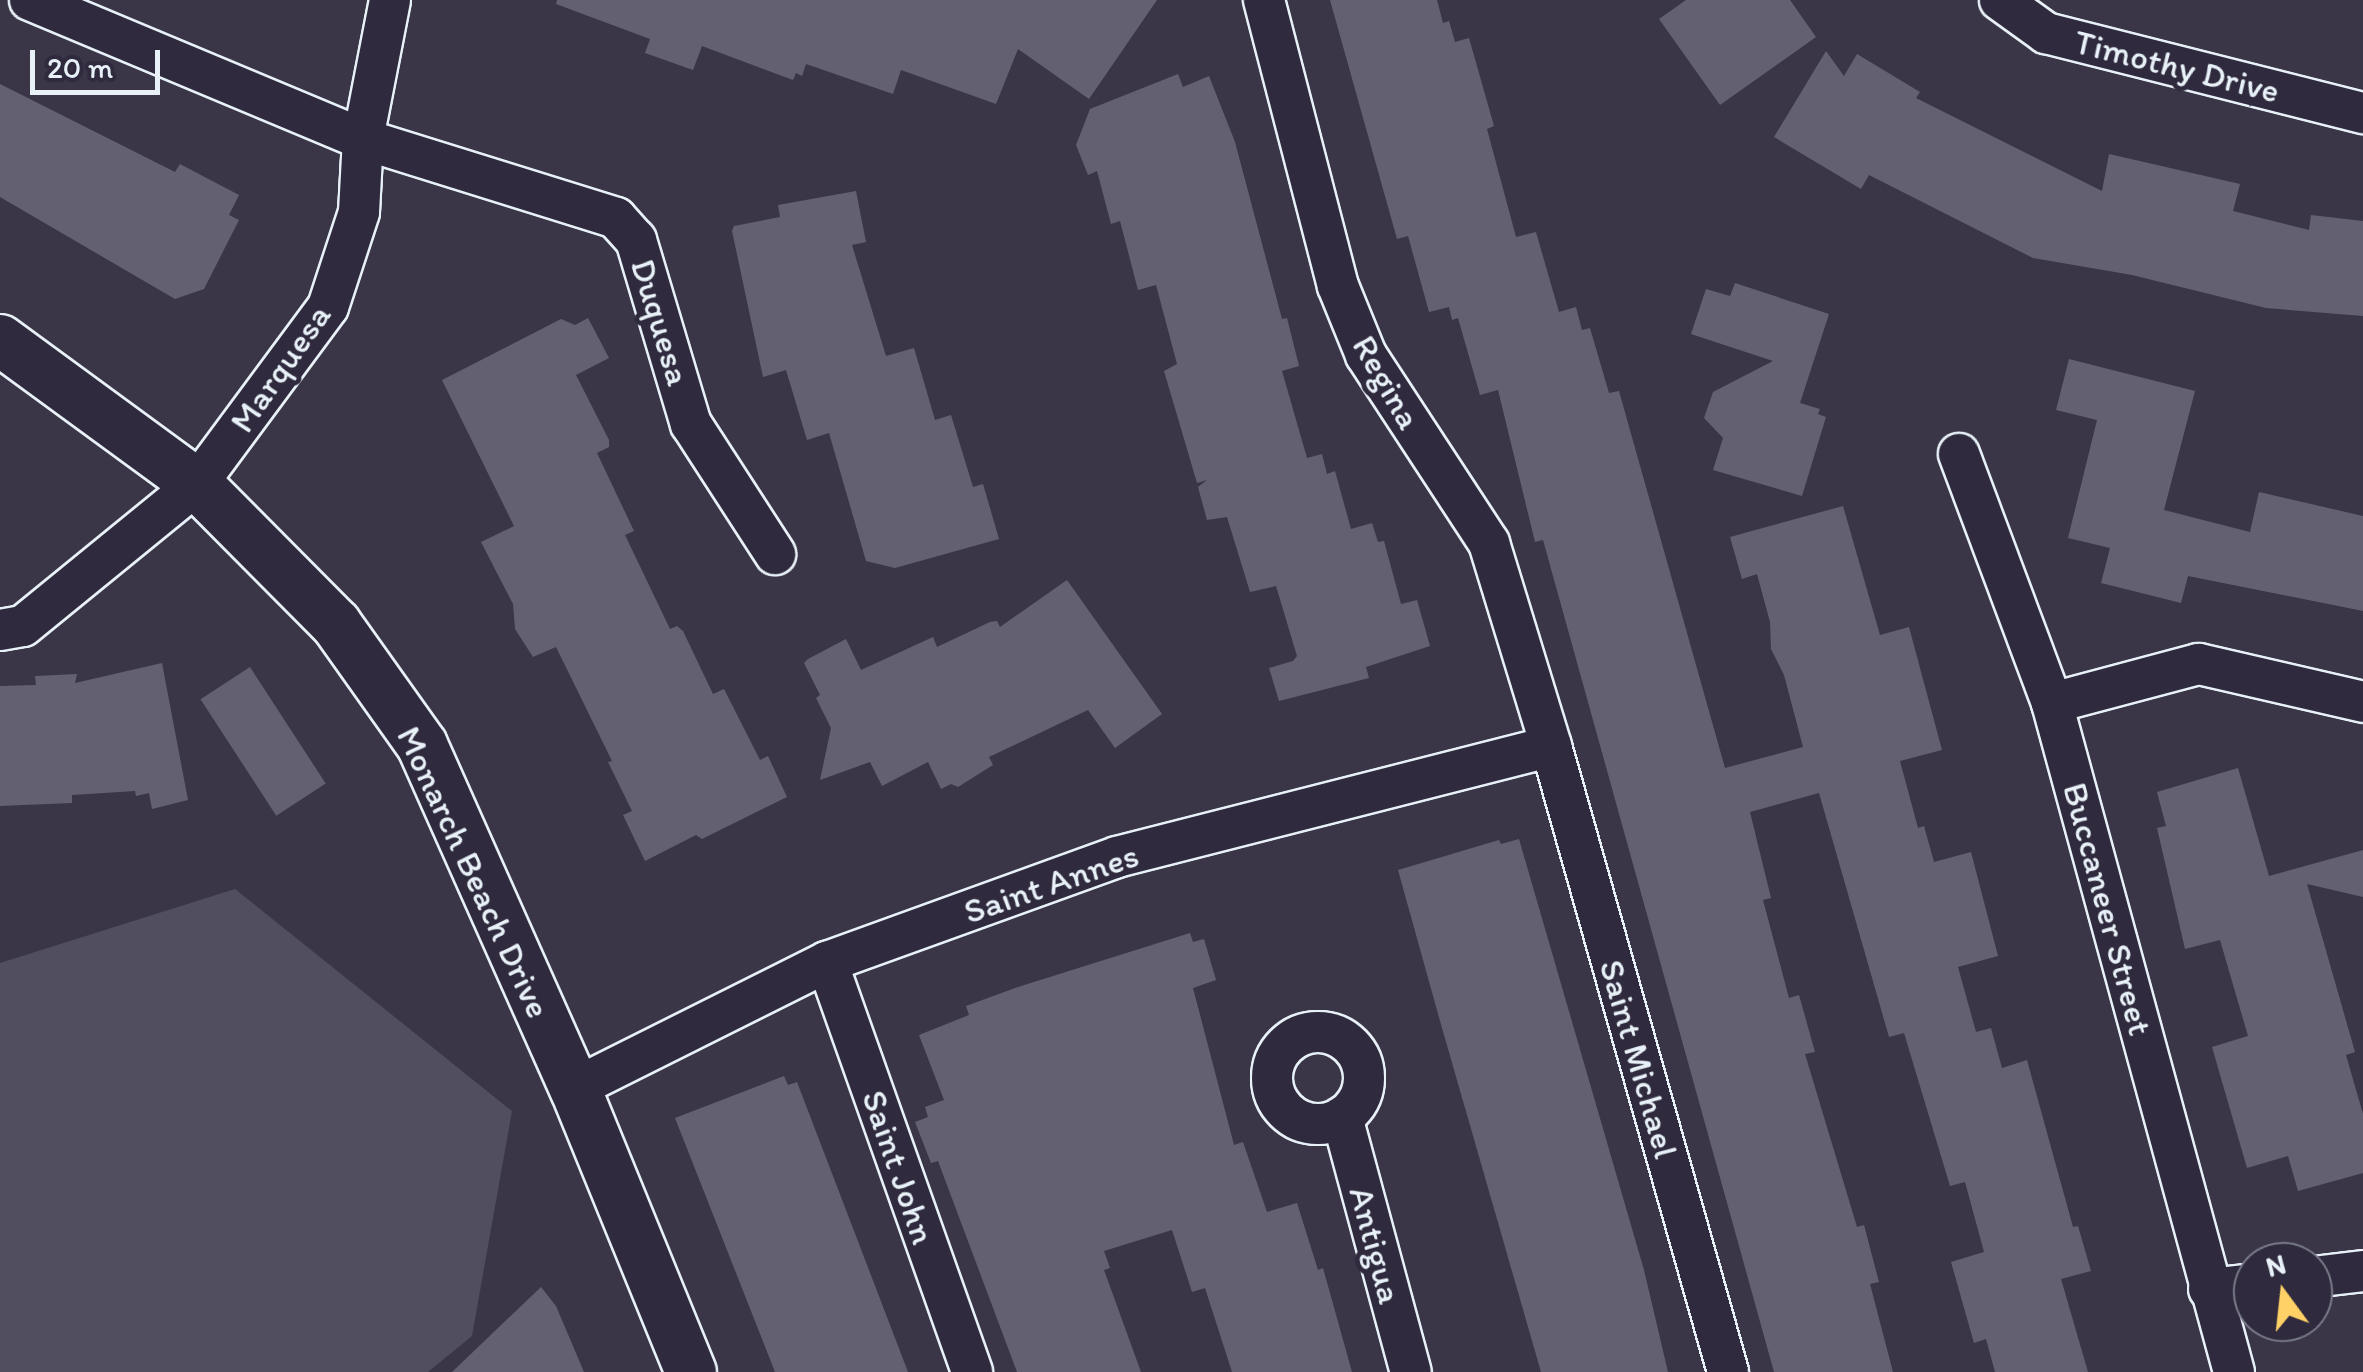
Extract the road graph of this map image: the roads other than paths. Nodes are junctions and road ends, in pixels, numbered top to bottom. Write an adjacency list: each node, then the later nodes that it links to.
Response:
1 (30, 0): 6 (street, Duquesa)
2 (390, 0): 6 (street, Marquesa)
3 (1264, 0): 14 (street, Regina)
4 (2000, 0): 5 (street, Timothy Drive)
5 (2363, 113)
6 (363, 139): 9 (street, Marquesa); 10 (street, Duquesa)
7 (0, 340): 9 (street, Monarch Beach Drive)
8 (1959, 454): 13 (street, Buccaneer Street)
9 (197, 484): 11 (street, Marquesa); 16 (street, Monarch Beach Drive)
10 (775, 554)
11 (0, 630)
12 (2363, 702): 13 (street)
13 (2052, 703): 21 (street, Buccaneer Street)
14 (1552, 746): 15 (street, Saint Annes); 25 (street, Saint Michael)
15 (826, 962): 16 (street, Saint Annes); 23 (street, Saint John)
16 (575, 1088): 22 (street, Monarch Beach Drive)
17 (1342, 1117): 24 (street, Antigua)
18 (2363, 1271): 19 (street)
19 (2333, 1275)
20 (2233, 1286): 21 (street)
21 (2210, 1289): 26 (street, Buccaneer Street)
22 (692, 1372)
23 (972, 1372)
24 (1411, 1372)
25 (1728, 1372)
26 (2234, 1372)

